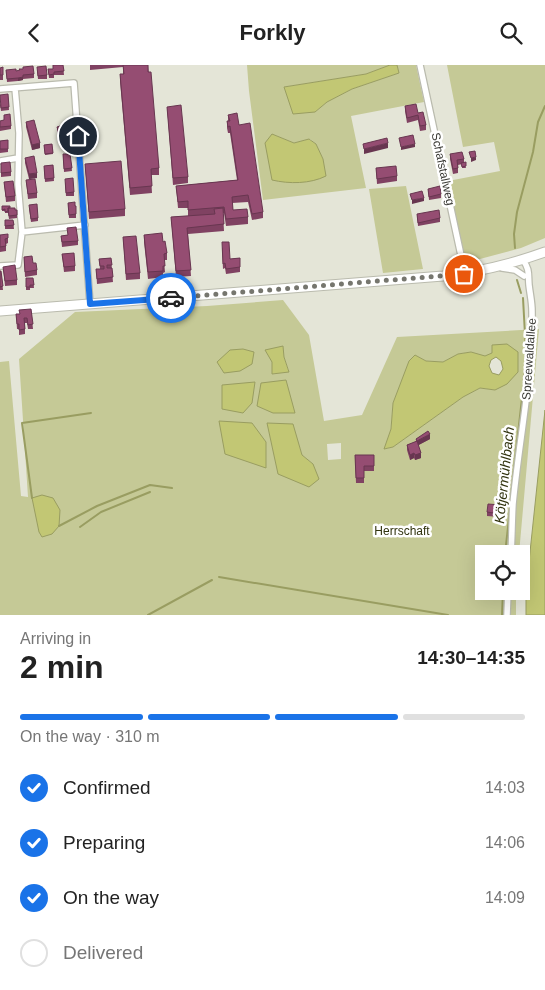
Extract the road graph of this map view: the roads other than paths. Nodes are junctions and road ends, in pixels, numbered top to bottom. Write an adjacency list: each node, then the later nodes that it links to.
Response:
1 (420, 65): 12 (street, Schafstallweg)
2 (16, 88): 3 (street); 4 (street); 6 (street)
3 (0, 89)
4 (18, 158): 5 (street); 7 (street)
5 (0, 161)
6 (85, 225): 7 (street); 15 (street)
7 (22, 232): 10 (street)
8 (545, 252): 9 (main road)
9 (523, 260): 11 (main road); 13 (street, Spreewaldallee); 14 (street, Spreewaldallee)
10 (0, 266)
11 (494, 267): 12 (main road); 13 (street)
12 (464, 274): 15 (main road)
13 (524, 276): 14 (street, Spreewaldallee)
14 (529, 284): 17 (street, Spreewaldallee)
15 (90, 304): 16 (main road)
16 (0, 311)
17 (511, 545)
18 (508, 600): 19 (street)
19 (507, 615)

